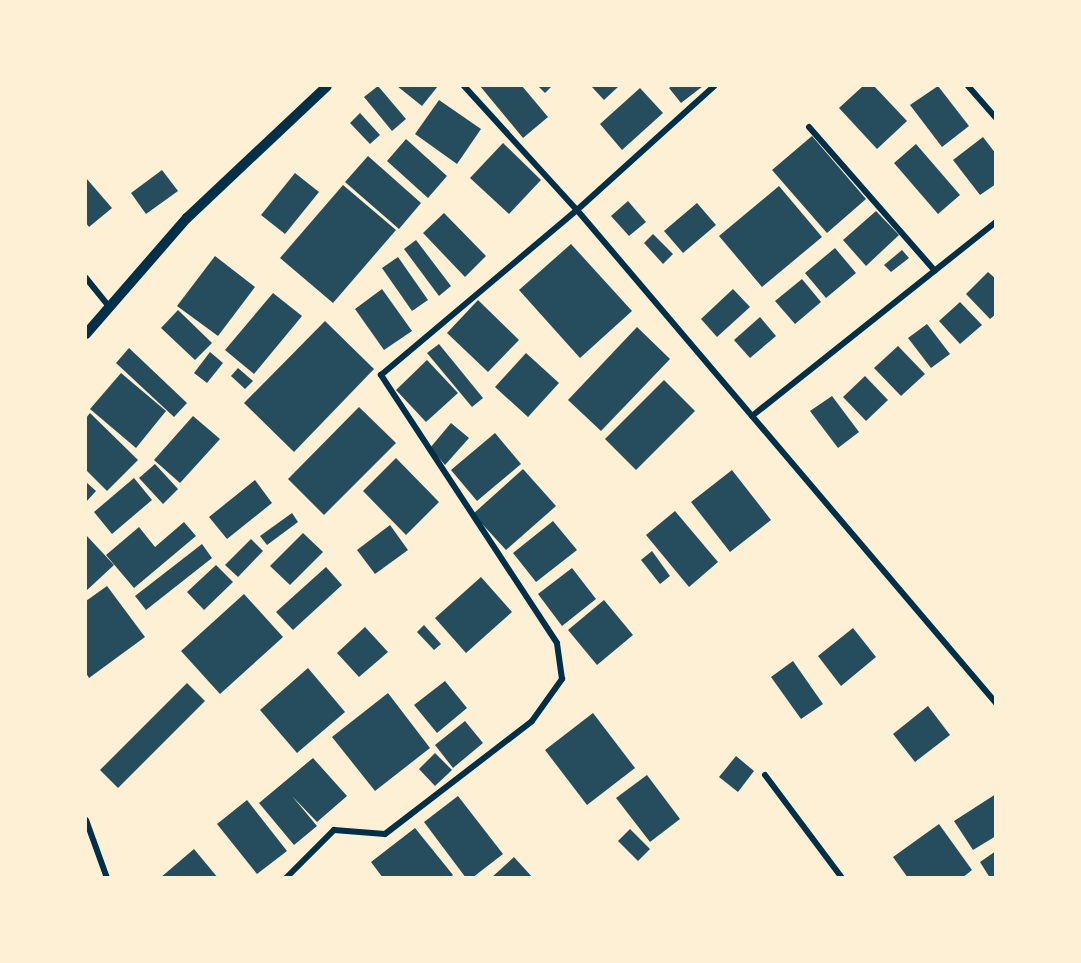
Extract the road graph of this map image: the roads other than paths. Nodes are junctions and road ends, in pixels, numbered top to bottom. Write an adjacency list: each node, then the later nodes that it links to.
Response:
1 (327, 86): 11 (street)
2 (464, 86): 7 (street)
3 (714, 86): 7 (street)
4 (968, 86): 5 (street)
5 (996, 118)
6 (809, 128): 9 (street)
7 (577, 210): 13 (street); 18 (street)
8 (996, 222): 9 (street)
9 (935, 271): 13 (street)
10 (86, 278): 11 (street)
11 (111, 308): 12 (street)
12 (86, 334)
13 (752, 416): 14 (street)
14 (996, 703)
15 (765, 774): 19 (street)
16 (86, 820): 17 (street)
17 (107, 878)
18 (286, 878)
19 (842, 878)

